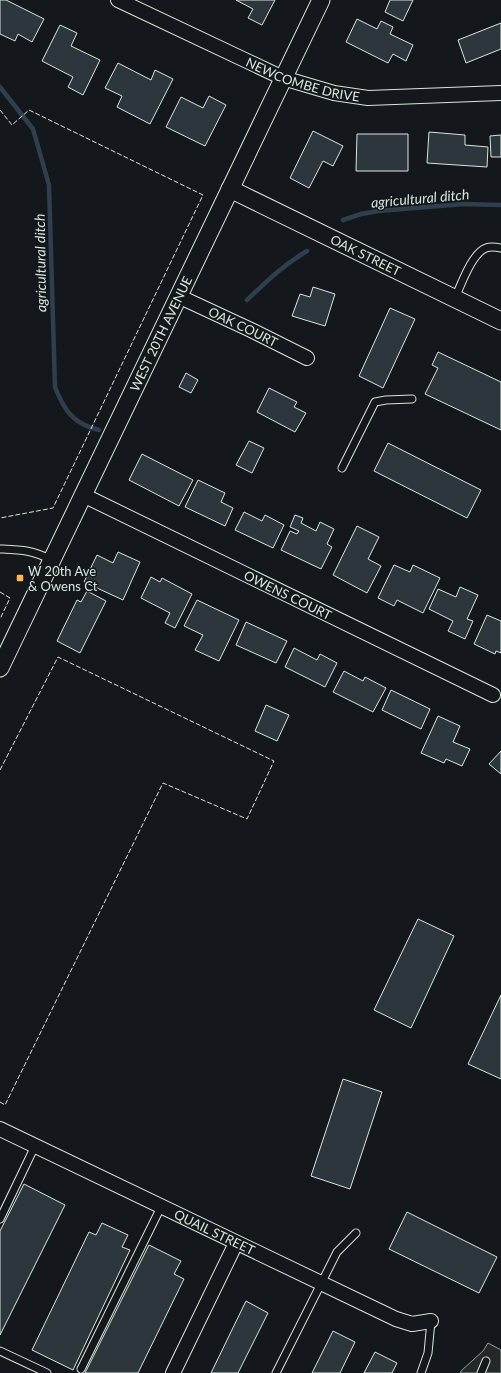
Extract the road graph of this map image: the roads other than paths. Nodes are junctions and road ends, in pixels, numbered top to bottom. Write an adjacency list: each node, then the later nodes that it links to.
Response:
1 (118, 0): 3 (street, NEWCOMBE DRIVE)
2 (321, 0): 3 (street, WEST 20TH AVENUE)
3 (283, 78): 4 (street, NEWCOMBE DRIVE); 5 (street, WEST 20TH AVENUE)
4 (501, 93)
5 (230, 188): 7 (street, WEST 20TH AVENUE); 8 (street, OAK STREET)
6 (501, 248): 8 (lane)
7 (178, 296): 10 (street, OAK COURT); 13 (street, WEST 20TH AVENUE)
8 (455, 298): 9 (street, OAK STREET)
9 (501, 321)
10 (307, 358)
11 (412, 399): 12 (lane)
12 (342, 468)
13 (83, 495): 15 (street, WEST 20TH AVENUE); 17 (street, OWENS COURT)
14 (0, 549): 15 (lane)
15 (52, 560): 16 (street, WEST 20TH AVENUE)
16 (0, 668)
17 (493, 695)
18 (0, 1129): 19 (street, QUAIL STREET)
19 (35, 1146): 20 (street, QUAIL STREET); 21 (lane)
20 (161, 1207): 23 (street, QUAIL STREET); 28 (lane)
21 (0, 1219)
22 (356, 1233): 24 (lane)
23 (236, 1243): 24 (street, QUAIL STREET); 30 (street)
24 (321, 1283): 25 (street, QUAIL STREET); 31 (lane)
25 (431, 1321): 32 (lane)
26 (0, 1351): 29 (lane)
27 (486, 1361): 33 (lane)
28 (82, 1369)
29 (47, 1373)
30 (173, 1373)
31 (276, 1373)
32 (421, 1373)
33 (481, 1373)

